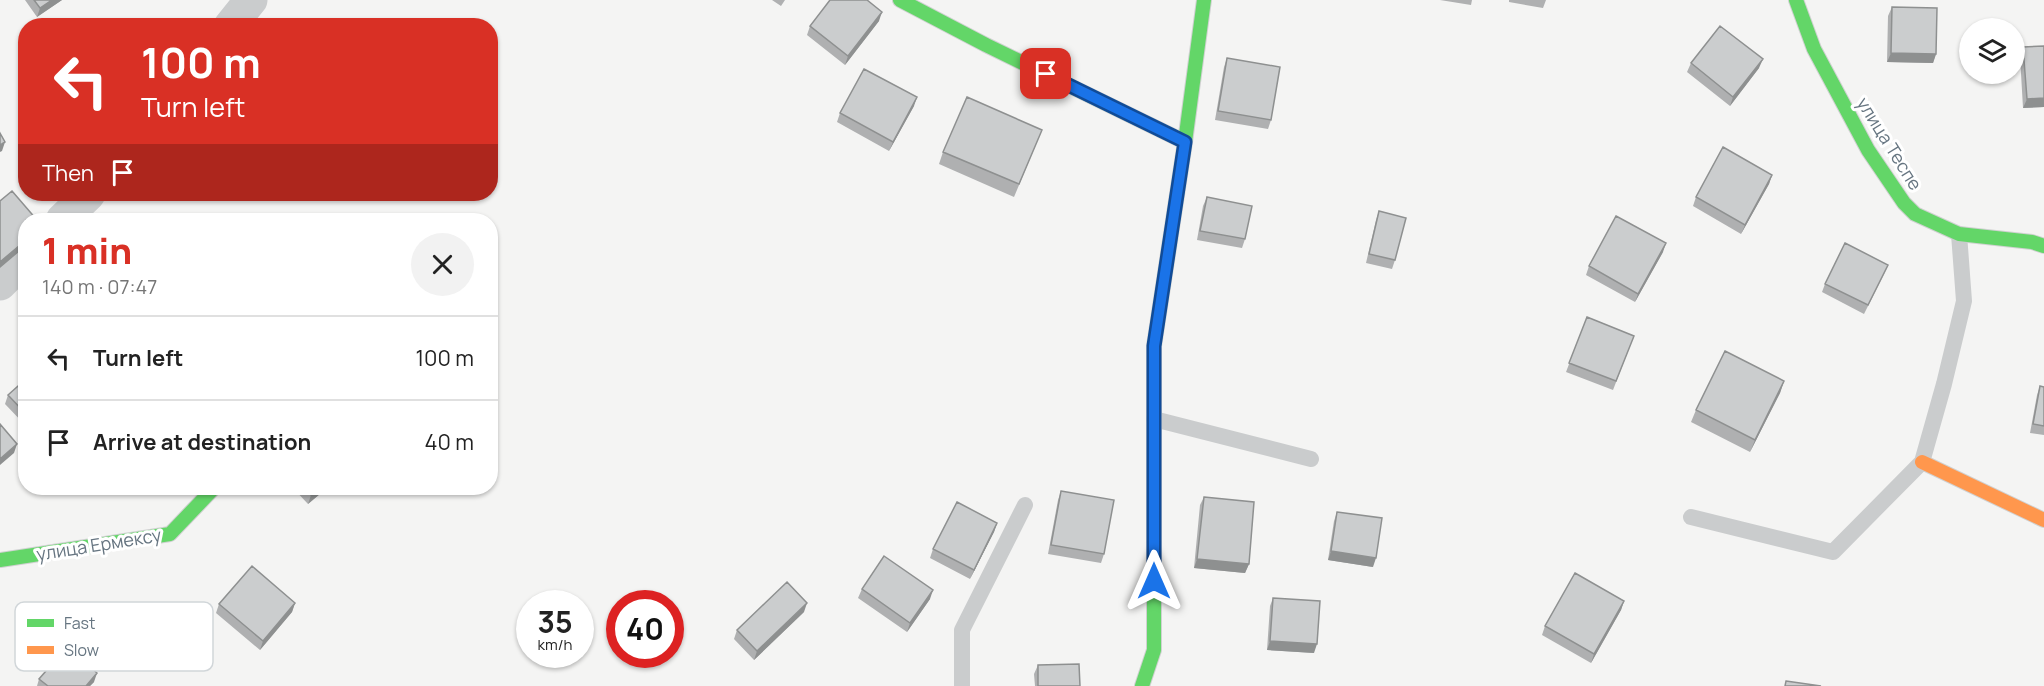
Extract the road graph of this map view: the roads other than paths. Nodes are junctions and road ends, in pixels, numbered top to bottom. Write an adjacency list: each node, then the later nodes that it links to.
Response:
1 (251, 0): 5 (street)
2 (900, 0): 6 (street)
3 (1204, 0): 6 (street)
4 (1796, 0): 9 (street, улица Теспе)
5 (236, 18)
6 (1185, 142): 13 (street)
7 (81, 201): 8 (street)
8 (69, 213)
9 (1959, 234): 10 (street, улица Теспе); 15 (lane)
10 (2044, 246)
11 (18, 266): 12 (street)
12 (0, 284)
13 (1154, 419): 14 (lane); 22 (street)
14 (1311, 459)
15 (1922, 462): 18 (lane); 19 (street)
16 (207, 495): 20 (street, улица Ермексу)
17 (1026, 505): 21 (lane)
18 (1691, 517)
19 (2044, 520)
20 (0, 560)
21 (962, 686)
22 (1142, 686)

